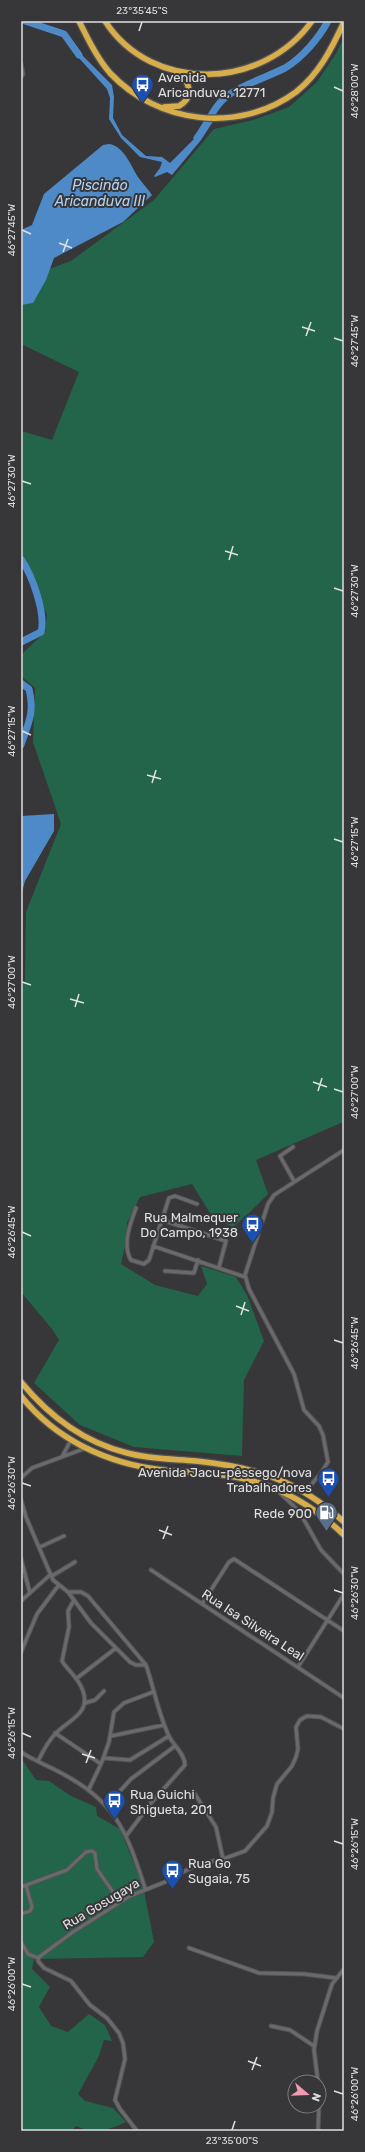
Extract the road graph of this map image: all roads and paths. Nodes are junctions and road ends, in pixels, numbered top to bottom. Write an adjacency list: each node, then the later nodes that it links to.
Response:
1 (78, 21): 8 (highway)
2 (104, 21): 6 (highway)
3 (312, 21): 6 (highway)
4 (344, 22): 8 (highway)
5 (21, 64): 7 (street)
6 (169, 69): 8 (highway)
7 (22, 76)
8 (158, 107)
9 (293, 1147): 11 (street)
10 (344, 1150): 11 (street)
11 (294, 1181): 19 (street)
12 (197, 1204): 14 (street)
13 (136, 1208): 15 (street)
14 (162, 1220): 15 (street); 17 (street)
15 (153, 1246): 16 (street)
16 (198, 1260): 17 (street); 18 (street)
17 (219, 1267): 19 (street)
18 (166, 1271)
19 (245, 1277): 27 (street)
20 (21, 1382): 27 (highway)
21 (21, 1396): 22 (highway)
22 (71, 1440): 23 (highway); 24 (street)
23 (86, 1448): 24 (street); 26 (highway)
24 (62, 1457): 25 (street)
25 (21, 1478)
26 (272, 1488): 30 (highway); 36 (street)
27 (305, 1492): 29 (highway)
28 (21, 1500): 32 (street)
29 (344, 1522)
30 (344, 1535)
31 (64, 1536): 32 (street)
32 (40, 1547): 37 (street)
33 (21, 1559): 40 (street)
34 (75, 1562): 37 (street)
35 (151, 1570): 44 (street, Rua Isa Silveira Leal)
36 (344, 1574)
37 (51, 1575): 38 (street); 40 (street)
38 (58, 1586): 39 (street); 48 (street)
39 (68, 1592): 42 (street); 49 (street)
40 (30, 1593): 43 (street)
41 (344, 1594): 45 (street)
42 (74, 1600): 47 (street); 51 (street)
43 (21, 1601)
44 (202, 1604): 45 (street); 50 (street, Rua Isa Silveira Leal)
45 (328, 1620): 46 (street); 50 (street)
46 (344, 1631)
47 (116, 1648): 49 (street); 51 (street)
48 (21, 1652)
49 (146, 1665): 53 (street)
50 (298, 1667): 54 (street, Rua Isa Silveira Leal)
51 (77, 1678): 55 (street)
52 (104, 1691): 55 (street)
53 (153, 1692): 56 (street); 59 (street)
54 (344, 1698)
55 (85, 1703): 58 (street)
56 (164, 1725): 59 (street); 60 (street)
57 (344, 1729): 70 (street, Rua Gosugaya)
58 (55, 1734): 64 (street); 65 (street)
59 (111, 1736): 63 (street)
60 (169, 1736): 61 (street); 63 (street)
61 (175, 1746): 68 (street); 69 (street)
62 (21, 1752): 64 (street)
63 (104, 1758): 65 (street)
64 (38, 1761): 66 (street)
65 (101, 1764): 66 (street)
66 (88, 1789): 68 (street)
67 (193, 1791): 70 (street)
68 (107, 1804): 69 (street)
69 (126, 1836): 73 (street)
70 (224, 1859): 73 (street, Rua Gosugaya)
71 (26, 1885): 72 (street); 74 (street); 75 (street)
72 (21, 1887)
73 (145, 1888): 74 (street, Rua Gosugaya)
74 (120, 1902): 78 (street, Rua Gosugaya)
75 (21, 1914)
76 (21, 1942): 78 (street)
77 (188, 1948): 80 (street)
78 (38, 1958): 85 (street)
79 (344, 1969): 80 (street)
80 (336, 1978): 82 (street)
81 (271, 2026): 82 (street)
82 (314, 2046): 83 (street)
83 (317, 2074)
84 (319, 2114): 86 (street)
85 (137, 2131)
86 (318, 2131)

